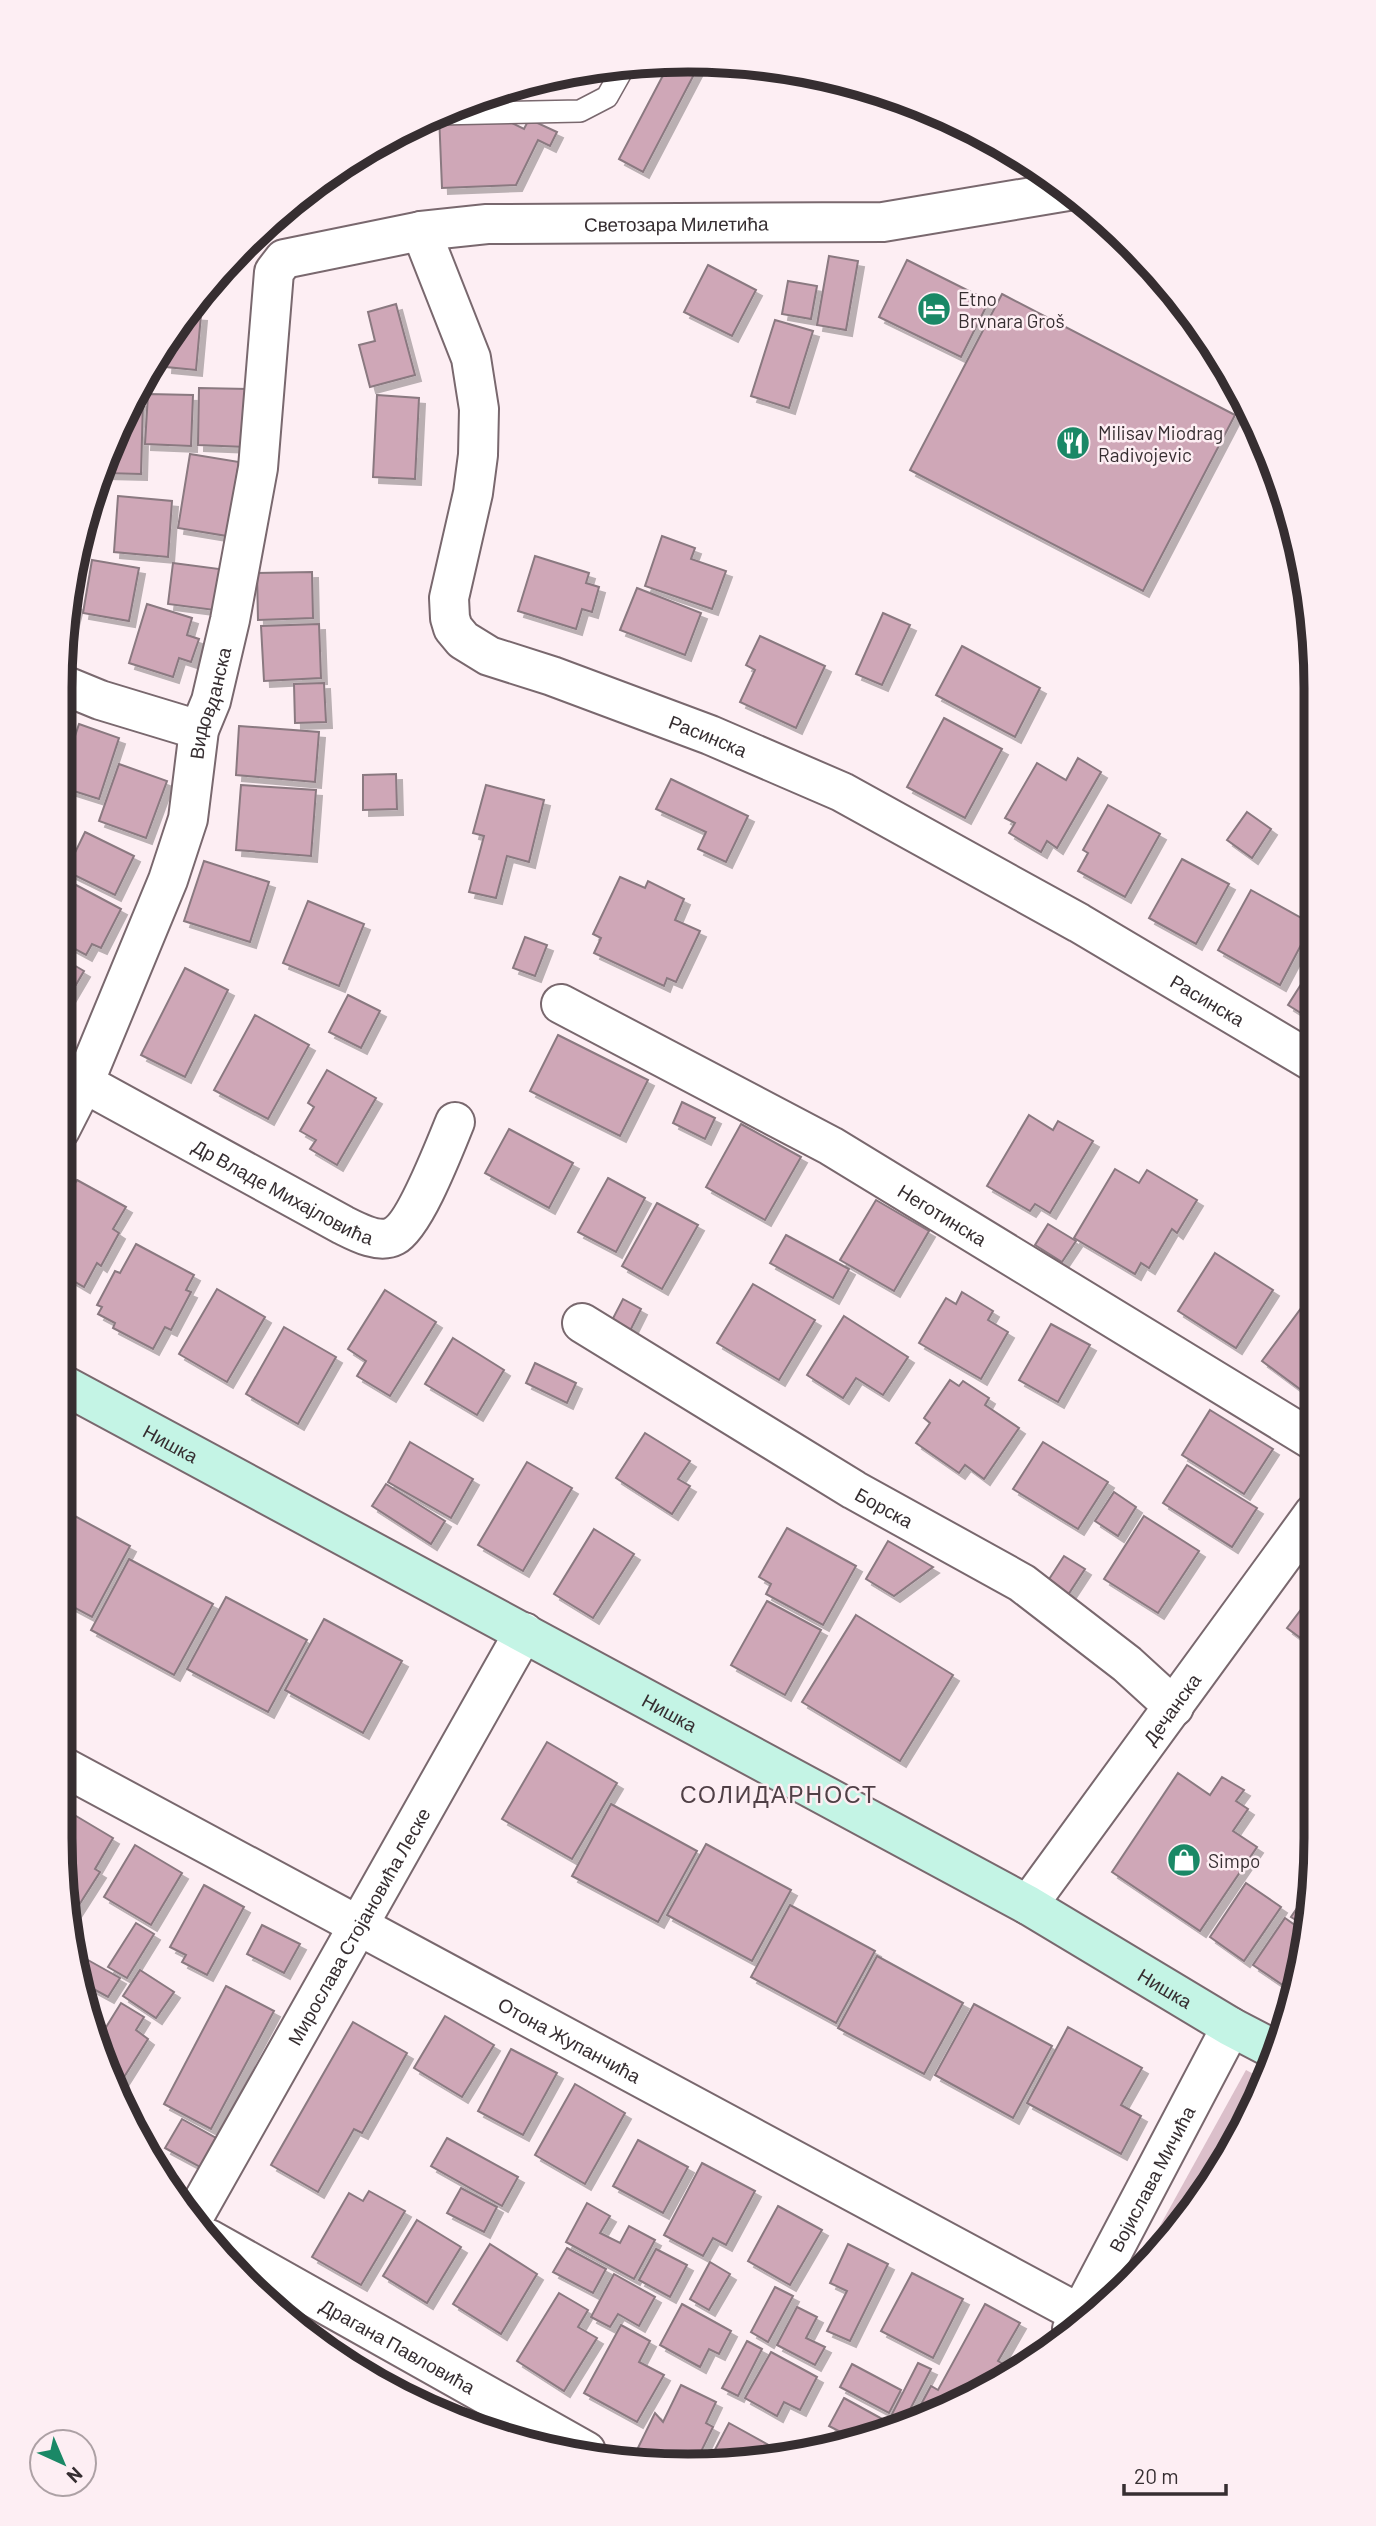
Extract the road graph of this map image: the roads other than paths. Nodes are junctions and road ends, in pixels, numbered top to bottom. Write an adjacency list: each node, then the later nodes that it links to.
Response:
1 (619, 76): 2 (lane)
2 (466, 113)
3 (1055, 193): 4 (street, Светозара Милетића)
4 (421, 231): 5 (street, Светозара Милетића); 9 (street, Расинска)
5 (284, 259): 7 (street, Видовданска)
6 (72, 689): 7 (street)
7 (200, 730): 10 (street, Видовданска)
8 (561, 1004): 14 (street, Неготинска)
9 (1304, 1057)
10 (72, 1076): 11 (street, Др Владе Михајловића)
11 (456, 1122)
12 (582, 1324): 17 (street, Борска)
13 (72, 1389): 16 (main road, Нишка)
14 (1304, 1435)
15 (1304, 1527): 17 (street, Дечанска)
16 (524, 1632): 19 (main road, Нишка); 20 (street, Мирослава Стојановића Леске)
17 (1174, 1707): 19 (street, Дечанска)
18 (72, 1771): 20 (street, Отона Жупанчића)
19 (1028, 1905): 21 (main road, Нишка)
20 (360, 1926): 23 (street, Мирослава Стојановића Леске); 26 (street, Отона Жупанчића)
21 (1231, 2027): 22 (main road, Нишка); 25 (street, Војислава Мичића)
22 (1268, 2046)
23 (197, 2211)
24 (232, 2252): 27 (street, Драгана Павловића)
25 (1082, 2311)
26 (1072, 2320)
27 (571, 2443)

